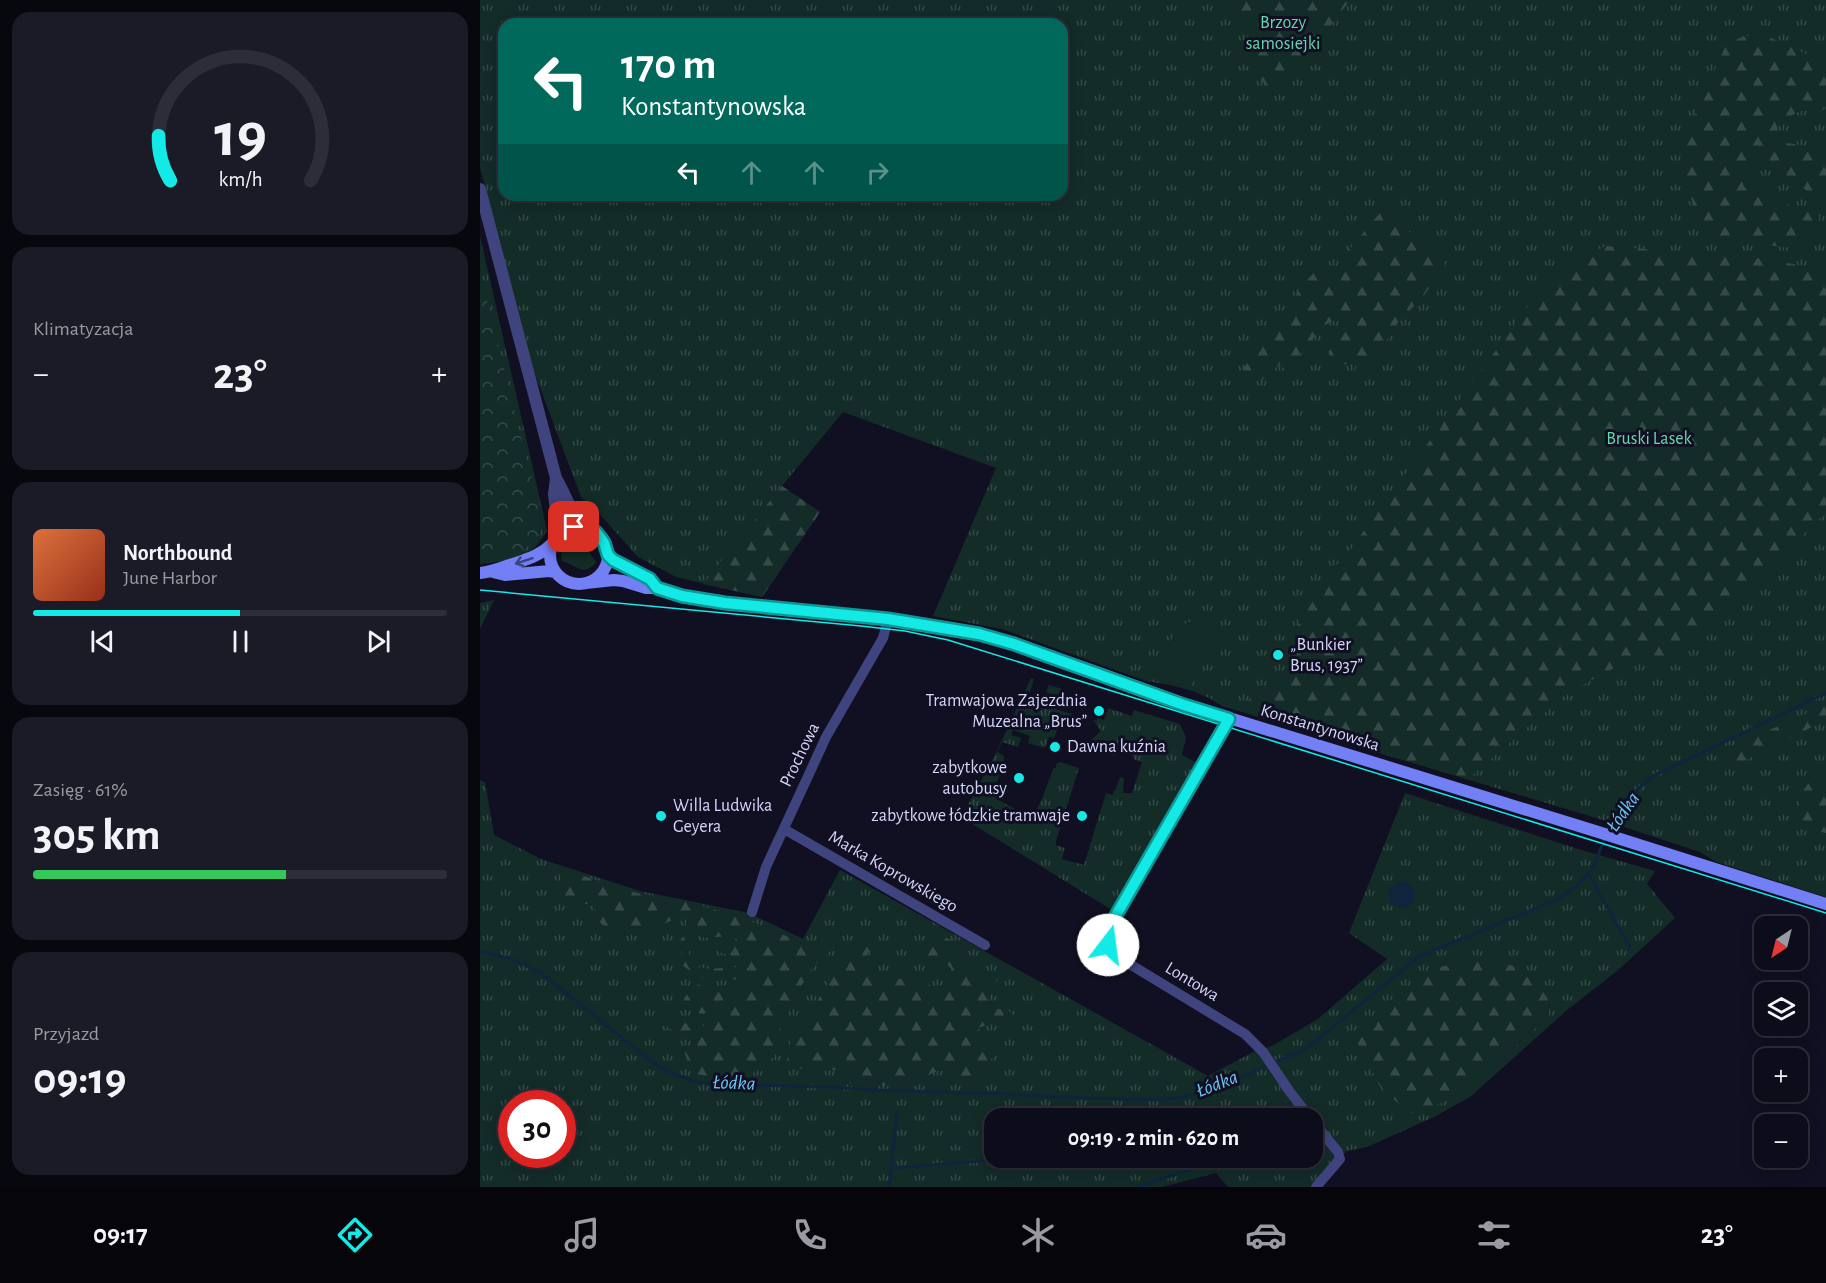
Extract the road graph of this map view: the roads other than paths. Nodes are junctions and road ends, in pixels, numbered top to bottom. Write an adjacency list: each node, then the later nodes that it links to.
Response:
1 (480, 189): 2 (street)
2 (556, 478): 3 (street); 4 (street)
3 (592, 530): 4 (main road); 5 (main road)
4 (554, 541): 6 (main road); 7 (main road, one-way to 7)
5 (608, 555): 8 (main road); 9 (main road, Konstantynowska)
6 (555, 572): 7 (main road); 8 (main road)
7 (486, 573)
8 (586, 583): 9 (main road, Konstantynowska)
9 (657, 588): 10 (main road, Konstantynowska)
10 (888, 619): 11 (main road, Konstantynowska); 12 (street, Prochowa)
11 (1229, 719): 13 (main road, Konstantynowska); 16 (street, Lontowa)
12 (784, 829): 14 (street, Prochowa); 15 (street, Marka Koprowskiego)
13 (1826, 904)
14 (753, 912)
15 (986, 945)
16 (1303, 1108)
17 (1323, 1134): 18 (street)
18 (1316, 1187)

